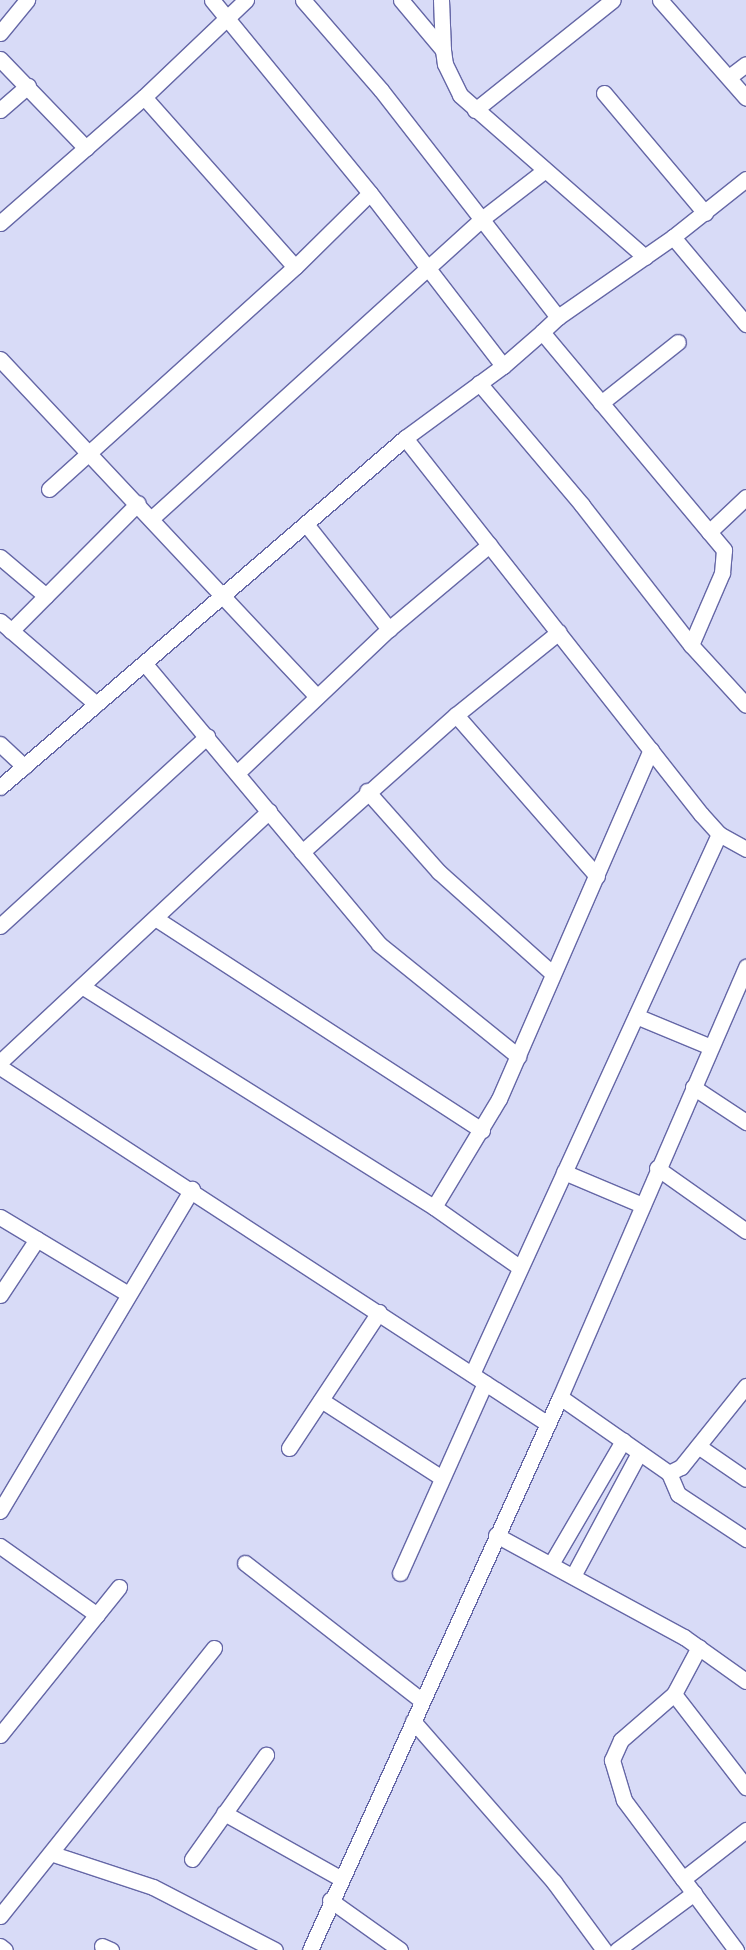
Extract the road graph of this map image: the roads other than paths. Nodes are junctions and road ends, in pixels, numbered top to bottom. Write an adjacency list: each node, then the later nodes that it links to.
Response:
1 (27, 0): 10 (street)
2 (212, 0): 9 (street)
3 (246, 0): 9 (street)
4 (303, 0): 26 (street)
5 (401, 0): 11 (street)
6 (441, 0): 11 (street)
7 (613, 0): 20 (street)
8 (660, 0): 14 (street)
9 (226, 16): 17 (street); 24 (street)
10 (0, 34)
11 (443, 50): 20 (street)
12 (0, 59): 15 (street)
13 (746, 64): 14 (street)
14 (729, 77): 18 (street)
15 (28, 86): 19 (street); 21 (street)
16 (604, 93): 25 (street)
17 (144, 97): 21 (street); 30 (street)
18 (746, 98)
19 (0, 110)
20 (475, 110): 22 (street)
21 (86, 148): 27 (street)
22 (545, 170): 26 (street); 29 (street)
23 (744, 184): 25 (street)
24 (370, 193): 30 (street); 31 (street)
25 (705, 213): 28 (street)
26 (483, 218): 31 (street); 32 (street)
27 (0, 223)
28 (673, 237): 29 (street); 33 (street)
29 (645, 257): 32 (street)
30 (295, 267): 41 (street)
31 (426, 270): 37 (street); 45 (street)
32 (558, 317): 34 (street)
33 (746, 324)
34 (542, 332): 37 (street); 39 (street)
35 (678, 342): 39 (street)
36 (0, 359): 41 (street)
37 (503, 366): 38 (street)
38 (479, 383): 40 (street); 55 (street)
39 (602, 403): 47 (street)
40 (405, 438): 46 (street); 48 (street)
41 (92, 454): 42 (street); 44 (street)
42 (49, 489)
43 (746, 497): 47 (street)
44 (138, 503): 45 (street); 51 (street)
45 (152, 518): 50 (street)
46 (306, 524): 50 (street); 53 (street)
47 (709, 532): 55 (street)
48 (489, 545): 53 (street); 54 (street)
49 (0, 557): 51 (street)
50 (223, 595): 56 (street); 57 (street)
51 (46, 596): 52 (street)
52 (6, 626): 58 (street)
53 (388, 629): 57 (street)
54 (559, 632): 60 (street); 63 (street)
55 (691, 645): 59 (street)
56 (146, 664): 58 (street); 61 (street)
57 (317, 696): 65 (street)
58 (96, 704): 64 (street)
59 (746, 705)
60 (456, 715): 67 (street); 72 (street)
61 (207, 736): 65 (street); 74 (street)
62 (0, 744): 64 (street)
63 (651, 750): 69 (street); 72 (street)
64 (24, 766): 66 (street)
65 (236, 773): 68 (street)
66 (0, 787)
67 (367, 791): 71 (street); 76 (street)
68 (269, 811): 71 (street); 73 (street)
69 (719, 834): 70 (street); 78 (street)
70 (746, 849)
71 (302, 852): 80 (street)
72 (597, 876): 76 (street)
73 (155, 918): 77 (street); 85 (street)
74 (0, 926)
75 (746, 967): 79 (street)
76 (551, 972): 80 (street)
77 (83, 987): 81 (street); 90 (street)
78 (636, 1016): 79 (street); 87 (street)
79 (711, 1047): 83 (street)
80 (518, 1056): 85 (street)
81 (0, 1062)
82 (0, 1067): 88 (street)
83 (693, 1087): 84 (street); 86 (street)
84 (746, 1122)
85 (482, 1130): 90 (street)
86 (657, 1168): 89 (street); 92 (street)
87 (564, 1172): 89 (street); 94 (street)
88 (192, 1189): 95 (street); 97 (street)
89 (642, 1205): 100 (street)
90 (434, 1207): 94 (street)
91 (0, 1217): 93 (street)
92 (746, 1231)
93 (37, 1239): 95 (street); 96 (street)
94 (519, 1267): 98 (street)
95 (128, 1294): 110 (street)
96 (0, 1295)
97 (379, 1312): 98 (street); 101 (street)
98 (479, 1379): 102 (street); 108 (street)
99 (746, 1386): 104 (street)
100 (560, 1397): 102 (street); 103 (street)
101 (321, 1400): 105 (street); 108 (street)
102 (548, 1424): 111 (street)
103 (623, 1441): 106 (street); 115 (street)
104 (698, 1446): 107 (street); 109 (street)
105 (289, 1448)
106 (639, 1453): 107 (street); 117 (street)
107 (669, 1473): 112 (street)
108 (442, 1478): 116 (street)
109 (746, 1479)
110 (0, 1511)
111 (496, 1535): 115 (street); 124 (street)
112 (746, 1540)
113 (0, 1546): 119 (street)
114 (245, 1563): 124 (street)
115 (551, 1564): 117 (street)
116 (400, 1573)
117 (573, 1576): 120 (street)
118 (119, 1587): 119 (street)
119 (97, 1615): 126 (street)
120 (699, 1646): 122 (street); 123 (street)
121 (214, 1648): 131 (street)
122 (746, 1681)
123 (674, 1694): 128 (street); 134 (street)
124 (420, 1699): 125 (street)
125 (413, 1721): 133 (street); 143 (street)
126 (0, 1735)
127 (266, 1755): 129 (street)
128 (746, 1787)
129 (224, 1813): 132 (street); 133 (street)
130 (746, 1830): 134 (street)
131 (53, 1854): 137 (street); 140 (street)
132 (192, 1859)
133 (340, 1878): 136 (street)
134 (683, 1879): 135 (street)
135 (694, 1893): 144 (street); 145 (street)
136 (330, 1900): 141 (street); 142 (street)
137 (0, 1916)
138 (0, 1946): 139 (street)
139 (5, 1950)
140 (275, 1950)
141 (310, 1950)
142 (400, 1950)
143 (604, 1950)
144 (617, 1950)
145 (736, 1950)

